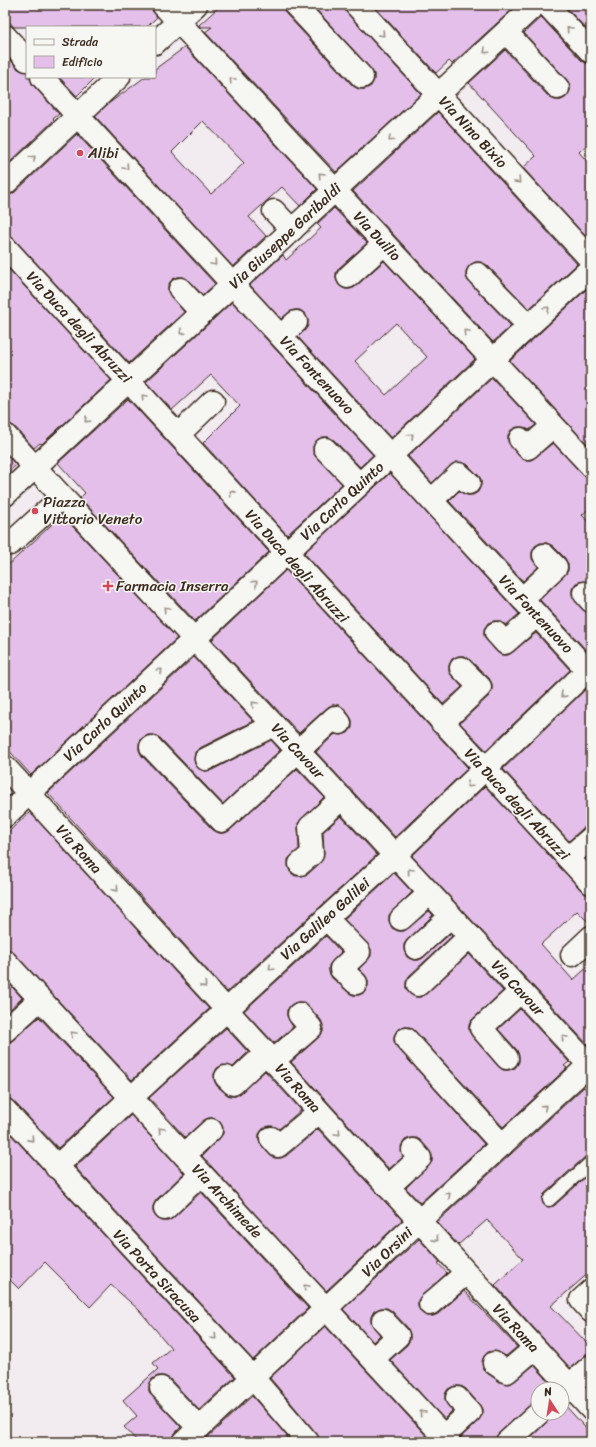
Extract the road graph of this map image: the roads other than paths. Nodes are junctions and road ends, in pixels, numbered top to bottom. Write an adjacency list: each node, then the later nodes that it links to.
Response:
1 (163, 5): 7 (street, Via Duilio)
2 (196, 5): 7 (street)
3 (295, 5): 13 (street)
4 (356, 5): 17 (street, Via Nino Bixio, one-way to 17)
5 (535, 5): 8 (street, Via Giuseppe Garibaldi)
6 (547, 5): 11 (street, one-way to 6)
7 (178, 22): 10 (street); 20 (street, Via Duilio, one-way to 7)
8 (506, 32): 16 (street); 17 (street, Via Giuseppe Garibaldi, one-way to 17)
9 (5, 36): 12 (street)
10 (156, 42)
11 (591, 52)
12 (26, 59)
13 (362, 77)
14 (43, 78): 18 (street, Via Fontenuovo)
15 (118, 78): 18 (street)
16 (558, 88)
17 (438, 94): 20 (street, Via Giuseppe Garibaldi, one-way to 20); 25 (street, Via Nino Bixio, one-way to 25)
18 (78, 116): 19 (street, one-way to 18); 29 (street, Via Fontenuovo, one-way to 29)
19 (5, 184)
20 (335, 190): 22 (street, Via Giuseppe Garibaldi); 23 (street, Via Duilio)
21 (274, 211): 22 (street)
22 (292, 230): 29 (street, Via Giuseppe Garibaldi)
23 (384, 244): 28 (street); 33 (street, Via Duilio, one-way to 23)
24 (5, 247): 34 (street, Via Duca degli Abruzzi)
25 (591, 260)
26 (591, 268): 32 (street, Via Carlo Quinto, one-way to 26)
27 (478, 274): 32 (street)
28 (348, 277)
29 (234, 284): 31 (street, Via Giuseppe Garibaldi); 41 (street, Via Fontenuovo)
30 (180, 289): 31 (street)
31 (202, 313): 34 (street, Via Giuseppe Garibaldi, one-way to 34)
32 (529, 326): 33 (street, Via Carlo Quinto)
33 (493, 360): 36 (street, Via Duilio); 41 (street, Via Carlo Quinto, one-way to 33)
34 (129, 381): 37 (street, Via Duca degli Abruzzi, one-way to 34); 43 (street, Via Giuseppe Garibaldi, one-way to 43)
35 (213, 401): 37 (street)
36 (553, 426): 39 (street); 42 (street, Via Duilio)
37 (179, 434): 50 (street, Via Duca degli Abruzzi, one-way to 37)
38 (5, 435): 43 (street, Via Cavour)
39 (520, 439)
40 (325, 449): 45 (street)
41 (391, 455): 45 (street, Via Carlo Quinto); 48 (street, Via Fontenuovo)
42 (591, 466)
43 (35, 467): 46 (street, Via Giuseppe Garibaldi); 47 (street, Via Cavour)
44 (469, 483): 48 (street)
45 (359, 484): 50 (street, Via Carlo Quinto)
46 (5, 495)
47 (62, 497): 49 (street); 55 (street, Via Cavour, one-way to 47)
48 (432, 500): 52 (street, Via Fontenuovo)
49 (5, 538)
50 (286, 554): 55 (street, Via Carlo Quinto, one-way to 50); 59 (street, Via Duca degli Abruzzi)
51 (544, 555): 52 (street)
52 (522, 599): 53 (street, Via Fontenuovo)
53 (537, 615): 54 (street); 57 (street, Via Fontenuovo)
54 (496, 633)
55 (194, 639): 60 (street, Via Cavour, one-way to 55); 66 (street, Via Carlo Quinto, one-way to 55)
56 (461, 668): 59 (street)
57 (590, 670): 65 (street, Via Galileo Galilei, one-way to 65)
58 (340, 723): 62 (street)
59 (442, 723): 65 (street, Via Duca degli Abruzzi)
60 (274, 725): 62 (street, Via Cavour); 63 (street)
61 (151, 747): 62 (street)
62 (297, 750): 67 (street, Via Cavour)
63 (206, 759)
64 (5, 767): 66 (street, Via Roma)
65 (486, 770): 70 (street, Via Galileo Galilei, one-way to 70); 71 (street, Via Duca degli Abruzzi)
66 (29, 793): 68 (street, Via Carlo Quinto); 87 (street, Via Roma, one-way to 87)
67 (342, 798): 70 (street, Via Cavour); 72 (street)
68 (5, 816)
69 (591, 838): 71 (street)
70 (395, 855): 74 (street, Via Cavour, one-way to 70); 76 (street, Via Galileo Galilei)
71 (568, 858): 73 (street, Via Duca degli Abruzzi)
72 (300, 864)
73 (591, 883)
74 (430, 893): 75 (street, Via Cavour); 77 (street)
75 (451, 916): 78 (street, Via Cavour); 80 (street)
76 (326, 918): 83 (street); 87 (street, Via Galileo Galilei, one-way to 87)
77 (401, 919)
78 (470, 936): 84 (street); 85 (street, Via Cavour)
79 (591, 937): 81 (street)
80 (416, 948)
81 (572, 955)
82 (5, 961): 86 (street, Via Archimede)
83 (356, 983)
84 (418, 985)
85 (521, 991): 92 (street); 93 (street, Via Cavour, one-way to 85)
86 (40, 999): 89 (street); 95 (street, Via Archimede, one-way to 86)
87 (226, 1009): 91 (street, Via Roma); 95 (street, Via Galileo Galilei)
88 (299, 1014): 91 (street)
89 (5, 1031)
90 (406, 1039): 100 (street)
91 (270, 1057): 94 (street); 97 (street, Via Roma)
92 (508, 1058)
93 (590, 1065): 100 (street, Via Orsini, one-way to 93)
94 (226, 1077)
95 (132, 1098): 102 (street, Via Archimede, one-way to 95); 104 (street, Via Galileo Galilei)
96 (5, 1110): 104 (street, Via Porta Siracusa, one-way to 104)
97 (319, 1112): 99 (street); 106 (street, Via Roma, one-way to 106)
98 (211, 1130): 102 (street)
99 (271, 1138)
100 (502, 1145): 109 (street, Via Orsini, one-way to 100)
101 (413, 1150): 106 (street)
102 (184, 1155): 105 (street, Via Archimede)
103 (591, 1162): 107 (lane)
104 (56, 1167): 120 (street, Via Porta Siracusa, one-way to 120)
105 (201, 1174): 108 (street); 113 (street, Via Archimede, one-way to 105)
106 (388, 1187): 109 (street, Via Roma)
107 (549, 1200)
108 (165, 1209)
109 (419, 1221): 110 (street, Via Roma, one-way to 110); 113 (street, Via Orsini)
110 (466, 1273): 112 (street); 116 (street, Via Roma)
111 (591, 1291): 114 (street)
112 (430, 1304)
113 (326, 1309): 117 (street, Via Archimede); 120 (street, Via Orsini)
114 (591, 1311)
115 (383, 1320): 117 (street)
116 (535, 1348): 118 (street); 121 (street, Via Roma)
117 (372, 1359): 129 (street, Via Archimede, one-way to 117)
118 (494, 1363)
119 (591, 1366): 122 (street)
120 (253, 1378): 128 (street, Via Orsini); 130 (street, Via Porta Siracusa)
121 (560, 1381)
122 (570, 1385)
123 (161, 1388): 128 (street)
124 (570, 1392): 126 (street, Via Roma)
125 (457, 1398): 129 (street)
126 (591, 1409)
127 (530, 1421): 131 (street)
128 (191, 1435)
129 (446, 1439)
130 (308, 1442)
131 (507, 1442)

